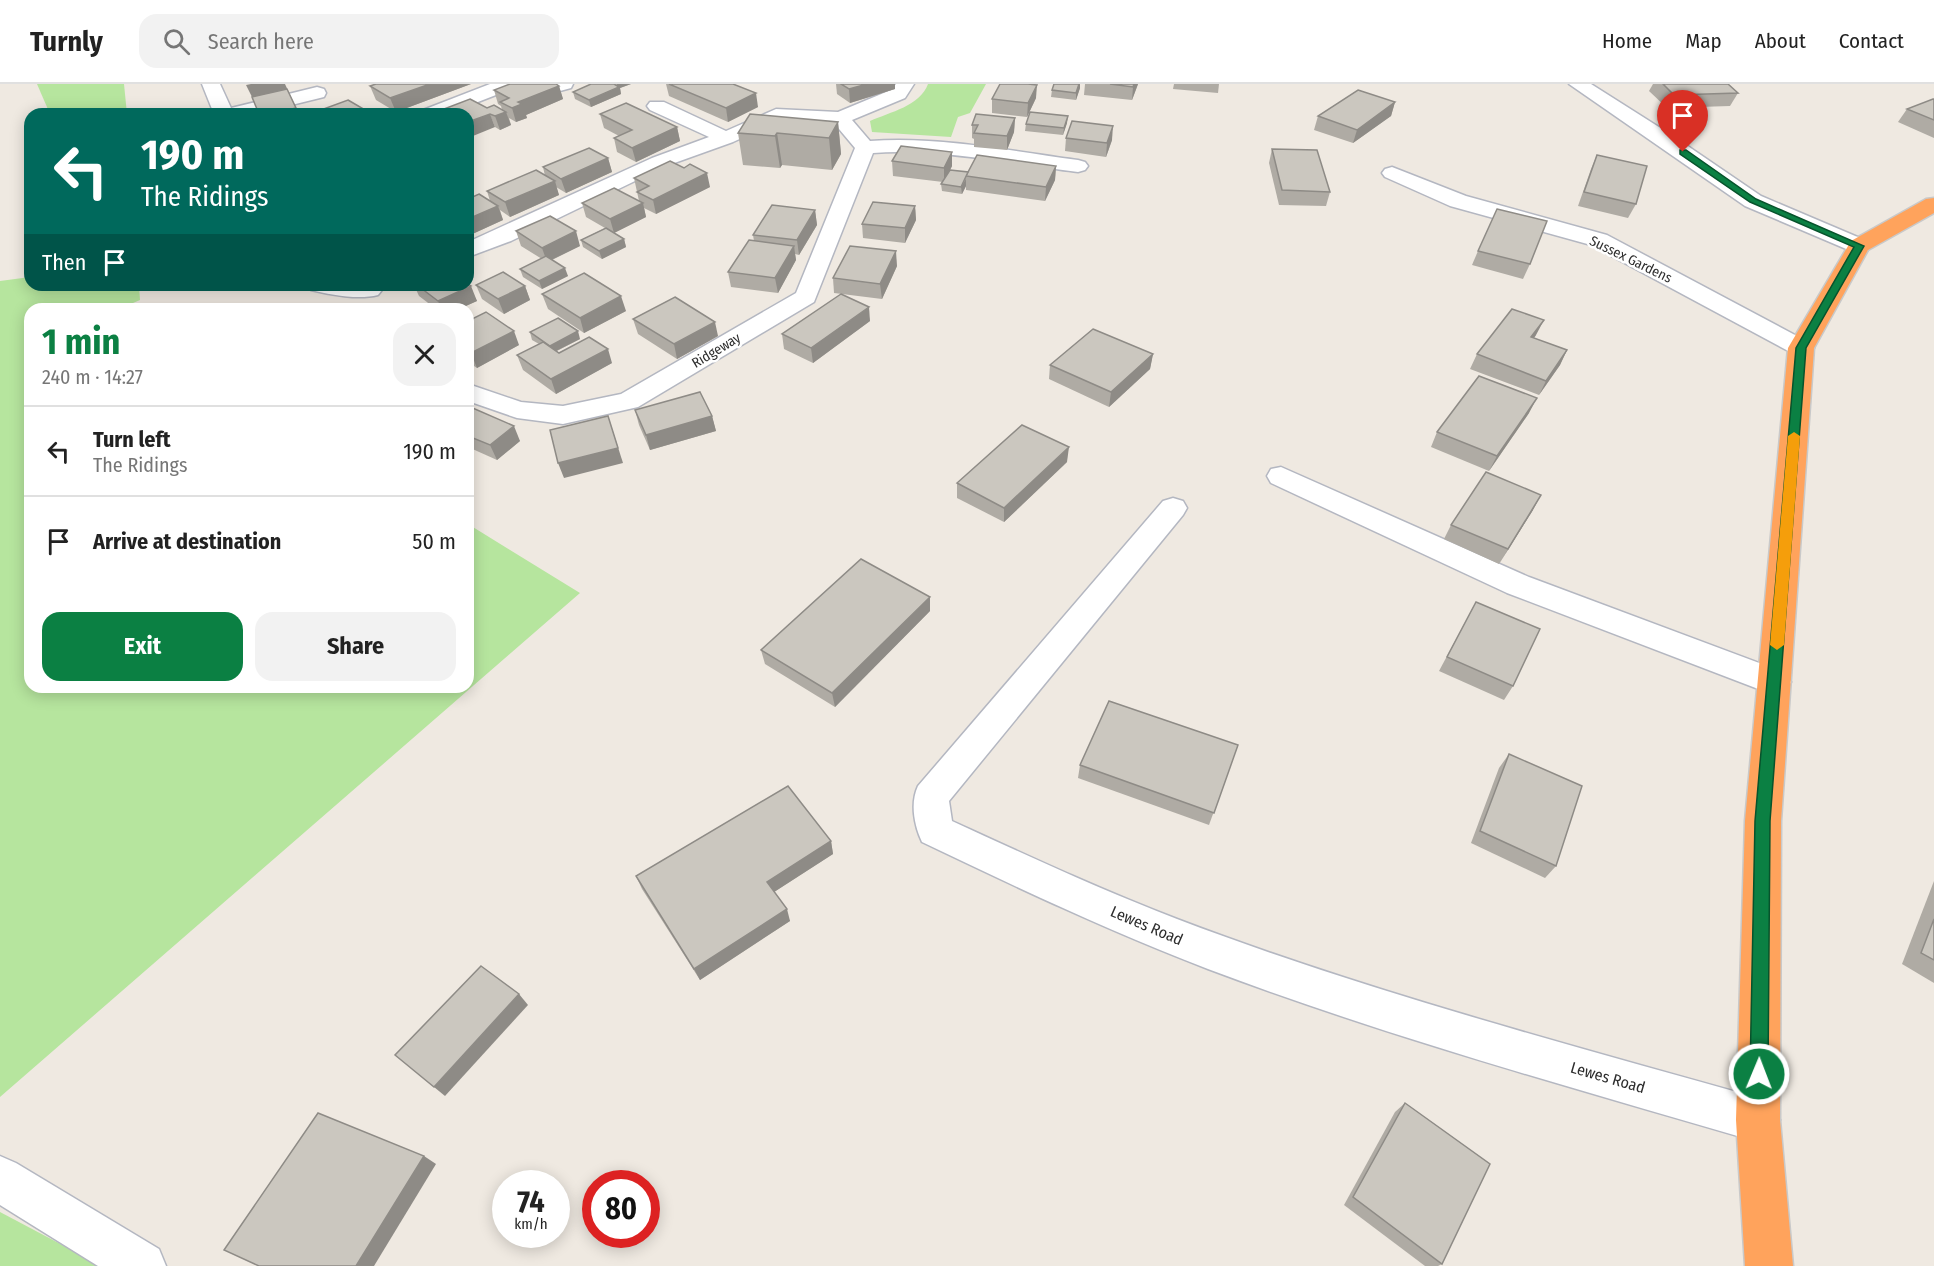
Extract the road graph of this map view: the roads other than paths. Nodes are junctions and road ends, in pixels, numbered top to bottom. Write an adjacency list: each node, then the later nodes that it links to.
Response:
1 (211, 84): 7 (street)
2 (507, 84): 10 (street)
3 (905, 84): 11 (street)
4 (1578, 84): 17 (street)
5 (315, 88): 8 (street); 9 (street)
6 (657, 106): 12 (street)
7 (221, 108)
8 (250, 108)
9 (325, 108)
10 (445, 108)
11 (840, 118): 12 (street); 13 (street)
12 (726, 138): 18 (street)
13 (865, 147): 14 (street); 22 (street, Ridgeway)
14 (1078, 166)
15 (1392, 173): 21 (street, Sussex Gardens)
16 (1934, 204): 17 (highway)
17 (1859, 246): 21 (highway)
18 (474, 248)
19 (353, 291): 20 (street)
20 (375, 295)
21 (1801, 348): 25 (highway)
22 (474, 395)
23 (1281, 476): 25 (street)
24 (1173, 508): 26 (street, Lewes Road)
25 (1774, 682): 26 (highway)
26 (1758, 1120): 29 (highway)
27 (0, 1179): 28 (street)
28 (142, 1266)
29 (1769, 1266)

